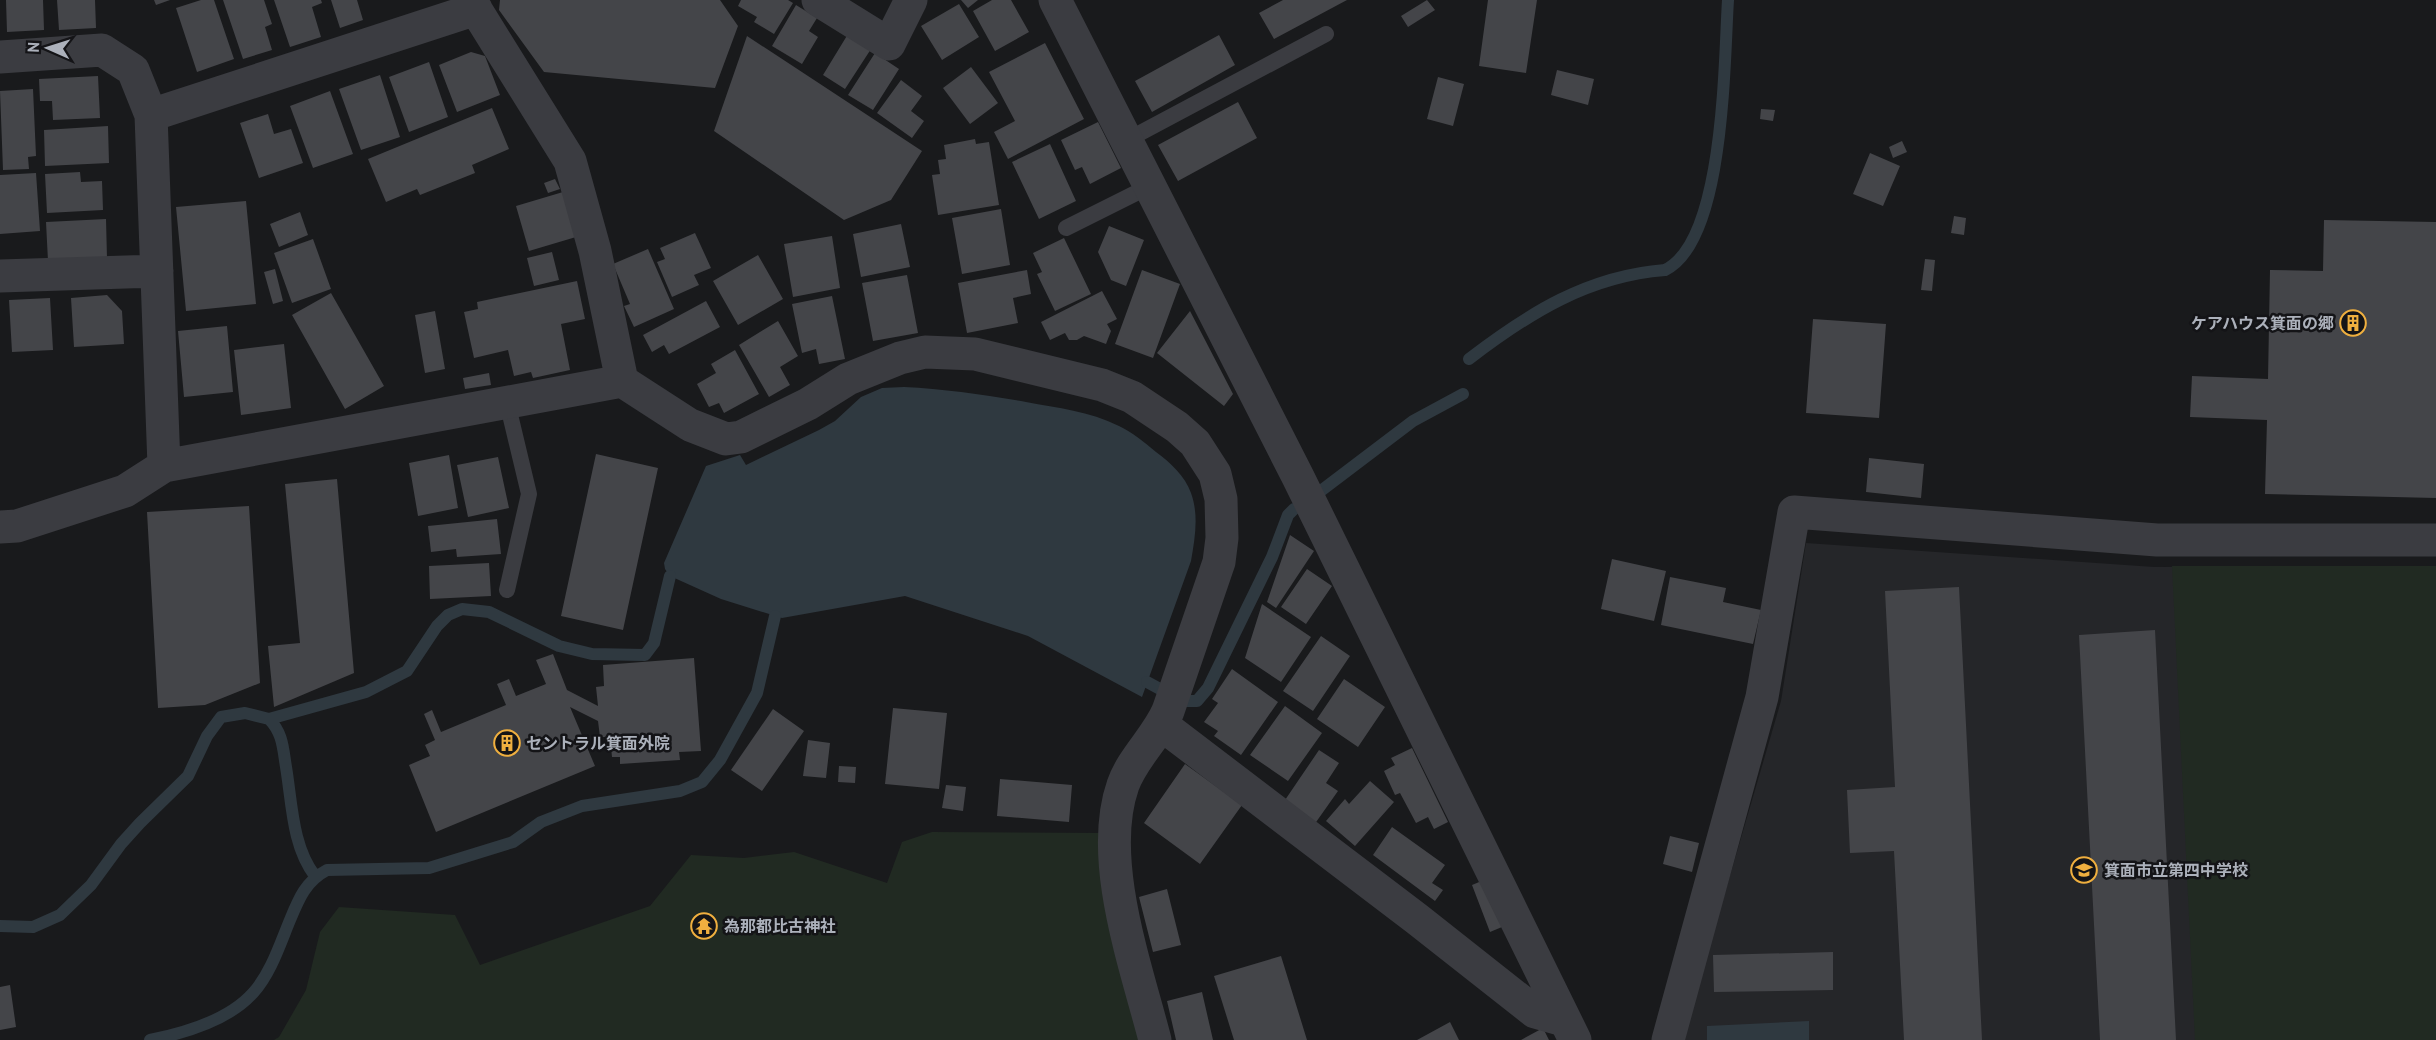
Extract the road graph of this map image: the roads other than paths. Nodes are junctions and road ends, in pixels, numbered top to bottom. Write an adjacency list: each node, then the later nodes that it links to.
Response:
1 (818, 0): 2 (street)
2 (911, 0)
3 (1055, 0): 8 (street)
4 (473, 4): 7 (street); 13 (street)
5 (1326, 34): 8 (lane)
6 (0, 57): 7 (street)
7 (151, 115): 11 (street)
8 (1127, 140): 9 (street)
9 (1150, 186): 10 (lane); 20 (street)
10 (1066, 228)
11 (157, 271): 12 (street); 15 (street)
12 (0, 276)
13 (622, 381): 14 (street); 19 (street)
14 (507, 402): 15 (street); 18 (lane)
15 (164, 466): 16 (street)
16 (0, 527)
17 (2436, 540): 22 (street)
18 (507, 590)
19 (1162, 725): 20 (street); 21 (street)
20 (1569, 1030)
21 (1155, 1040)
22 (1668, 1040)

